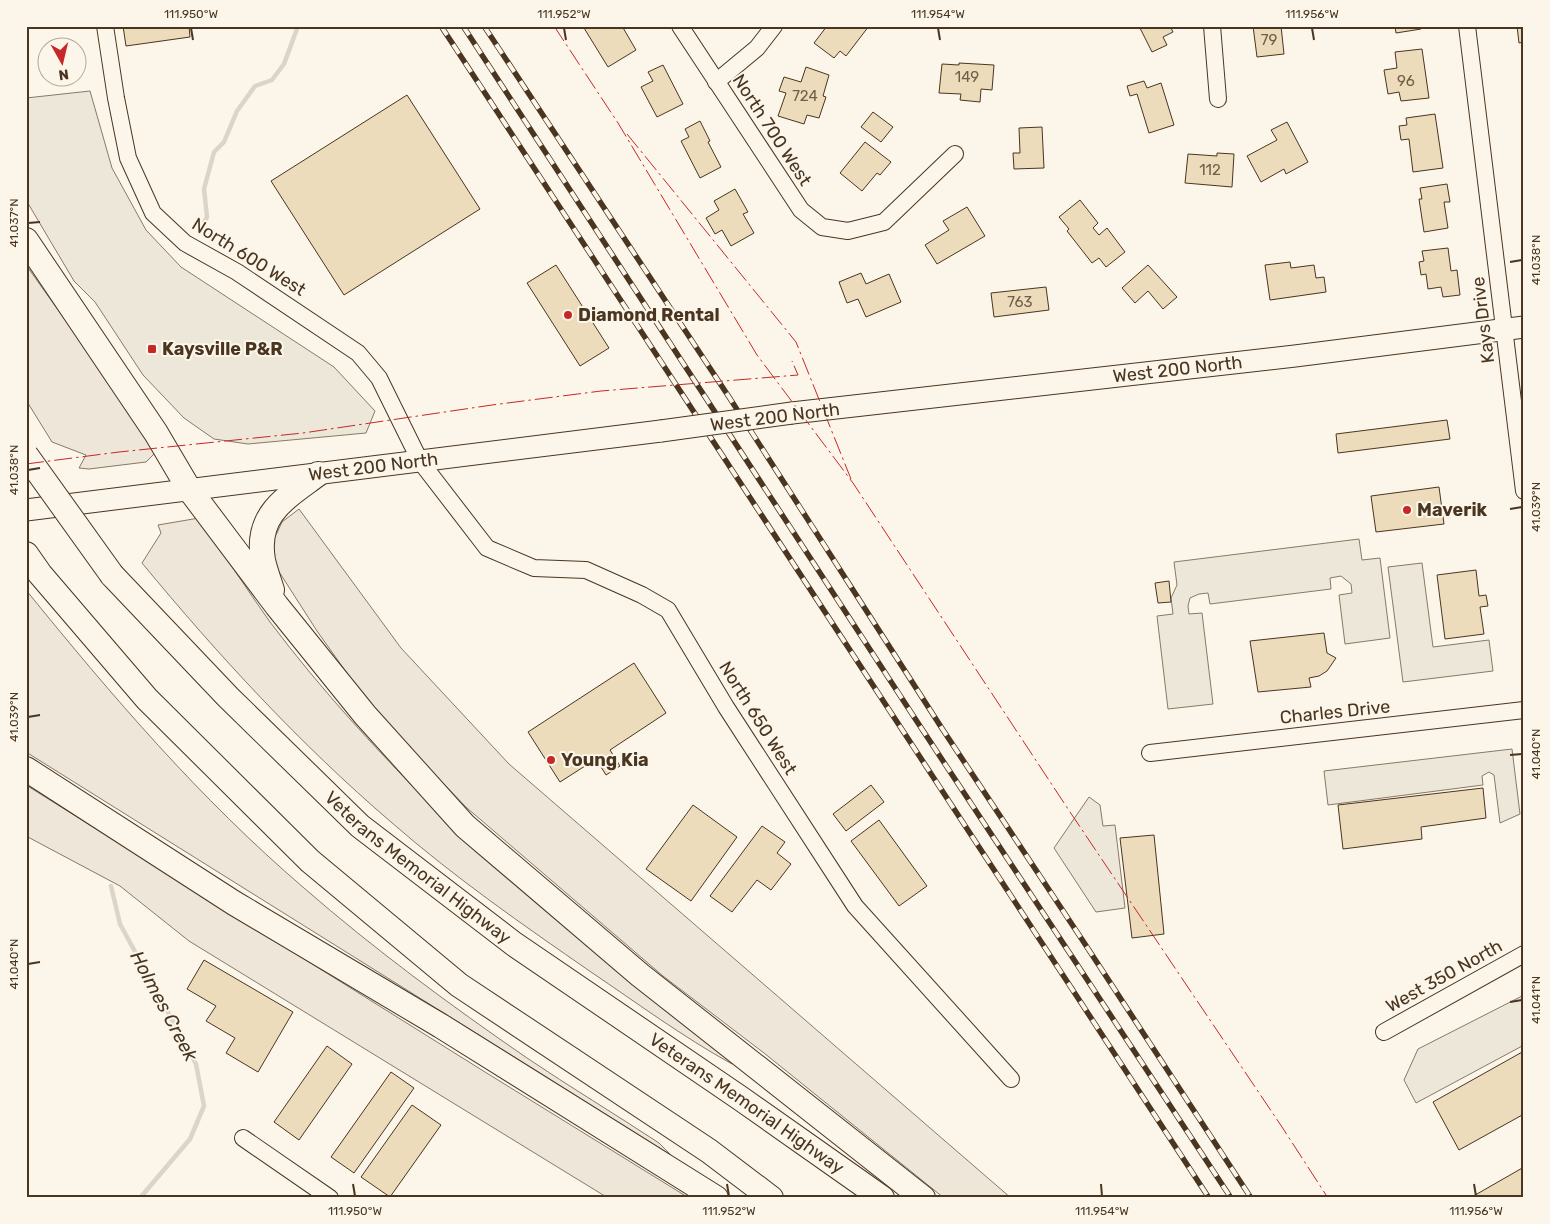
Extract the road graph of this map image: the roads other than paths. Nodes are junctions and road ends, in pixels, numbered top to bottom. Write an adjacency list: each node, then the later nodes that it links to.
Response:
1 (105, 26): 12 (street, North 600 West)
2 (680, 26): 6 (street, North 700 West)
3 (774, 26): 6 (street)
4 (1212, 26): 7 (street)
5 (1467, 26): 10 (street, Kays Drive)
6 (716, 82): 8 (street, North 700 West)
7 (1218, 99)
8 (955, 154)
9 (26, 240): 14 (highway)
10 (1514, 328): 12 (main road, West 200 North, bridge); 15 (street, Kays Drive)
11 (26, 455): 29 (highway, Veterans Memorial Highway, bridge)
12 (420, 462): 13 (main road, West 200 North); 24 (street, North 650 West)
13 (318, 474): 14 (main road, West 200 North); 18 (highway)
14 (189, 489): 16 (main road, West 200 North); 18 (highway)
15 (1524, 490)
16 (26, 510)
17 (26, 554): 28 (highway)
18 (277, 606): 30 (highway)
19 (1524, 710): 20 (street, Charles Drive)
20 (1150, 753)
21 (26, 769): 27 (highway)
22 (1524, 954): 23 (street, West 350 North)
23 (1384, 1032)
24 (1011, 1079)
25 (243, 1138): 26 (street)
26 (330, 1198)
27 (716, 1198)
28 (771, 1198)
29 (882, 1198)
30 (923, 1198)

